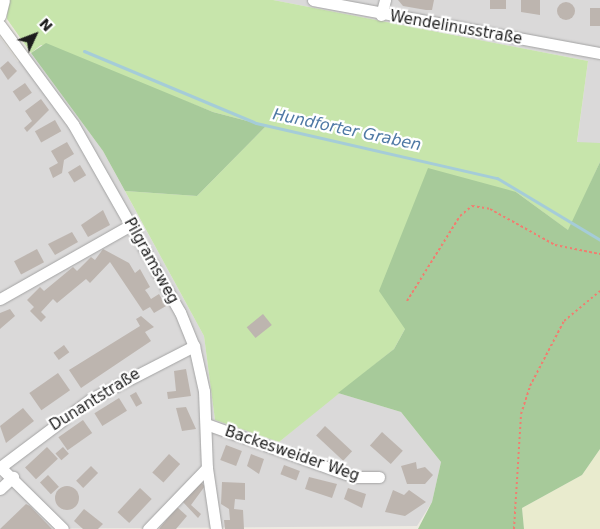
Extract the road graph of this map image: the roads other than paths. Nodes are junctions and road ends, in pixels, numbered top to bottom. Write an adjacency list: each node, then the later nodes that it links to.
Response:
1 (4, 0): 5 (street)
2 (313, 0): 4 (street, Wendelinusstraße)
3 (385, 0): 4 (street)
4 (382, 15): 7 (street, Wendelinusstraße)
5 (0, 16)
6 (0, 25): 8 (street, Pilgramsweg)
7 (600, 53)
8 (131, 225): 9 (street); 10 (street, Pilgramsweg)
9 (0, 299)
10 (194, 346): 11 (street, Pilgramsweg); 12 (street, Dunantstraße)
11 (206, 424): 13 (street, Pilgramsweg); 15 (street, Backesweider Weg)
12 (1, 466): 14 (street)
13 (207, 468): 18 (street); 19 (street, Pilgramsweg)
14 (13, 477): 16 (street); 17 (street)
15 (379, 477)
16 (0, 489)
17 (63, 529)
18 (148, 529)
19 (216, 529)

